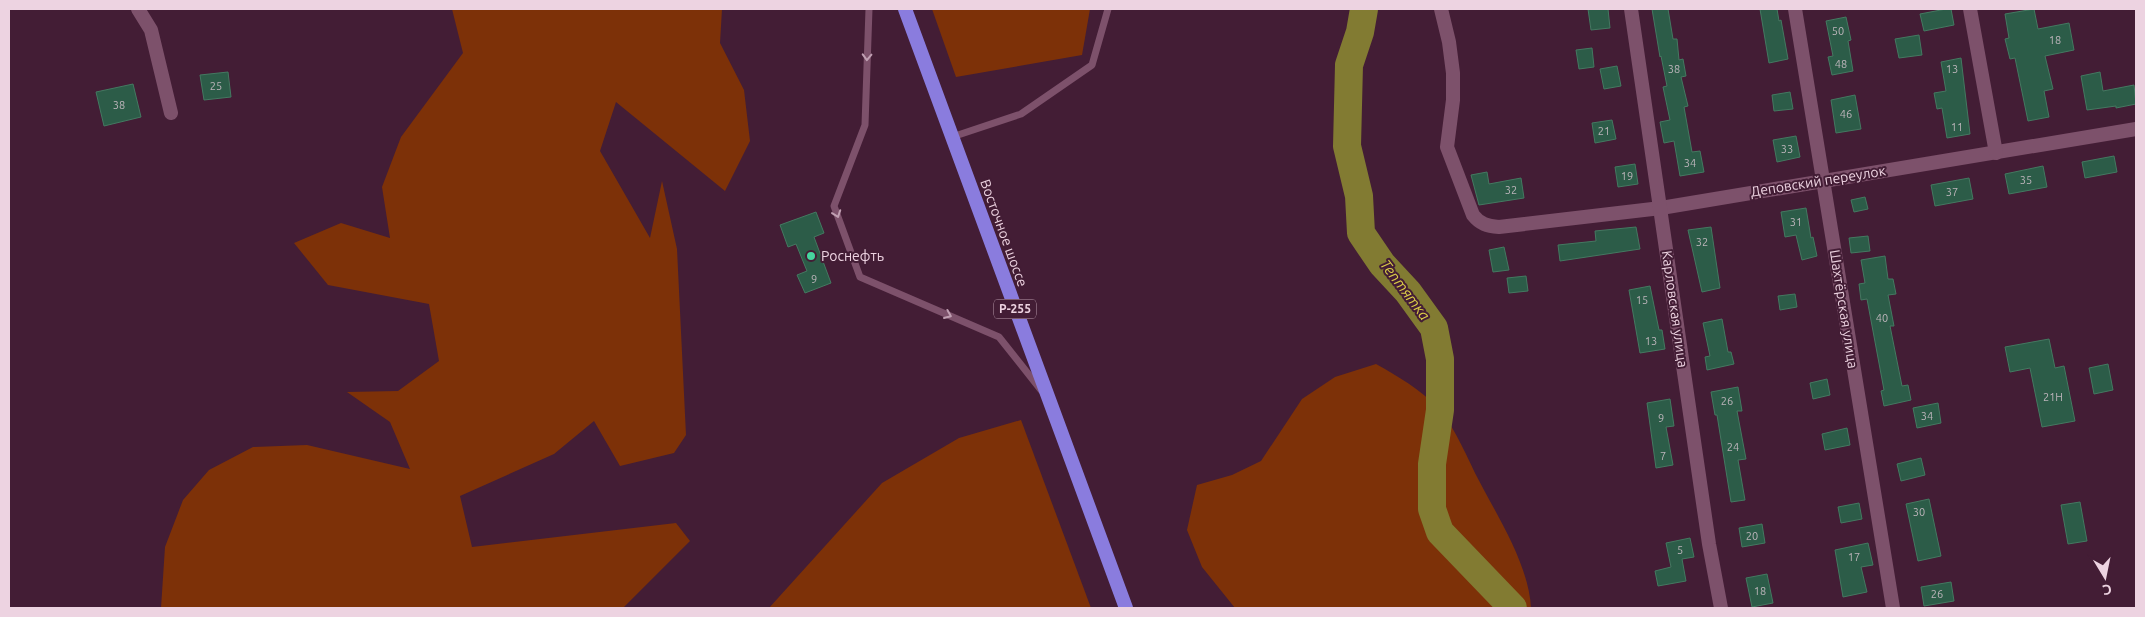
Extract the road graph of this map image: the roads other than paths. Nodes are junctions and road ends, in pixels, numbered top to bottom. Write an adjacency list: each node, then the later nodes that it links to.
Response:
1 (138, 9): 9 (street)
2 (869, 9): 15 (lane, one-way to 15)
3 (905, 9): 11 (highway, Восточное шоссе / Р-255)
4 (1108, 9): 11 (lane)
5 (1441, 9): 14 (street, Деповский переулок)
6 (1630, 9): 14 (street, Карловская улица)
7 (1795, 9): 13 (street, Шахтёрская улица)
8 (1970, 9): 12 (street)
9 (171, 113)
10 (2136, 129): 12 (street, Деповский переулок)
11 (952, 137): 15 (highway, Восточное шоссе / Р-255)
12 (1996, 153): 13 (street, Деповский переулок)
13 (1824, 180): 14 (street, Деповский переулок); 18 (street, Шахтёрская улица)
14 (1661, 208): 17 (street, Карловская улица)
15 (1047, 398): 16 (highway, Восточное шоссе / Р-255)
16 (1126, 608)
17 (1720, 608)
18 (1893, 608)

